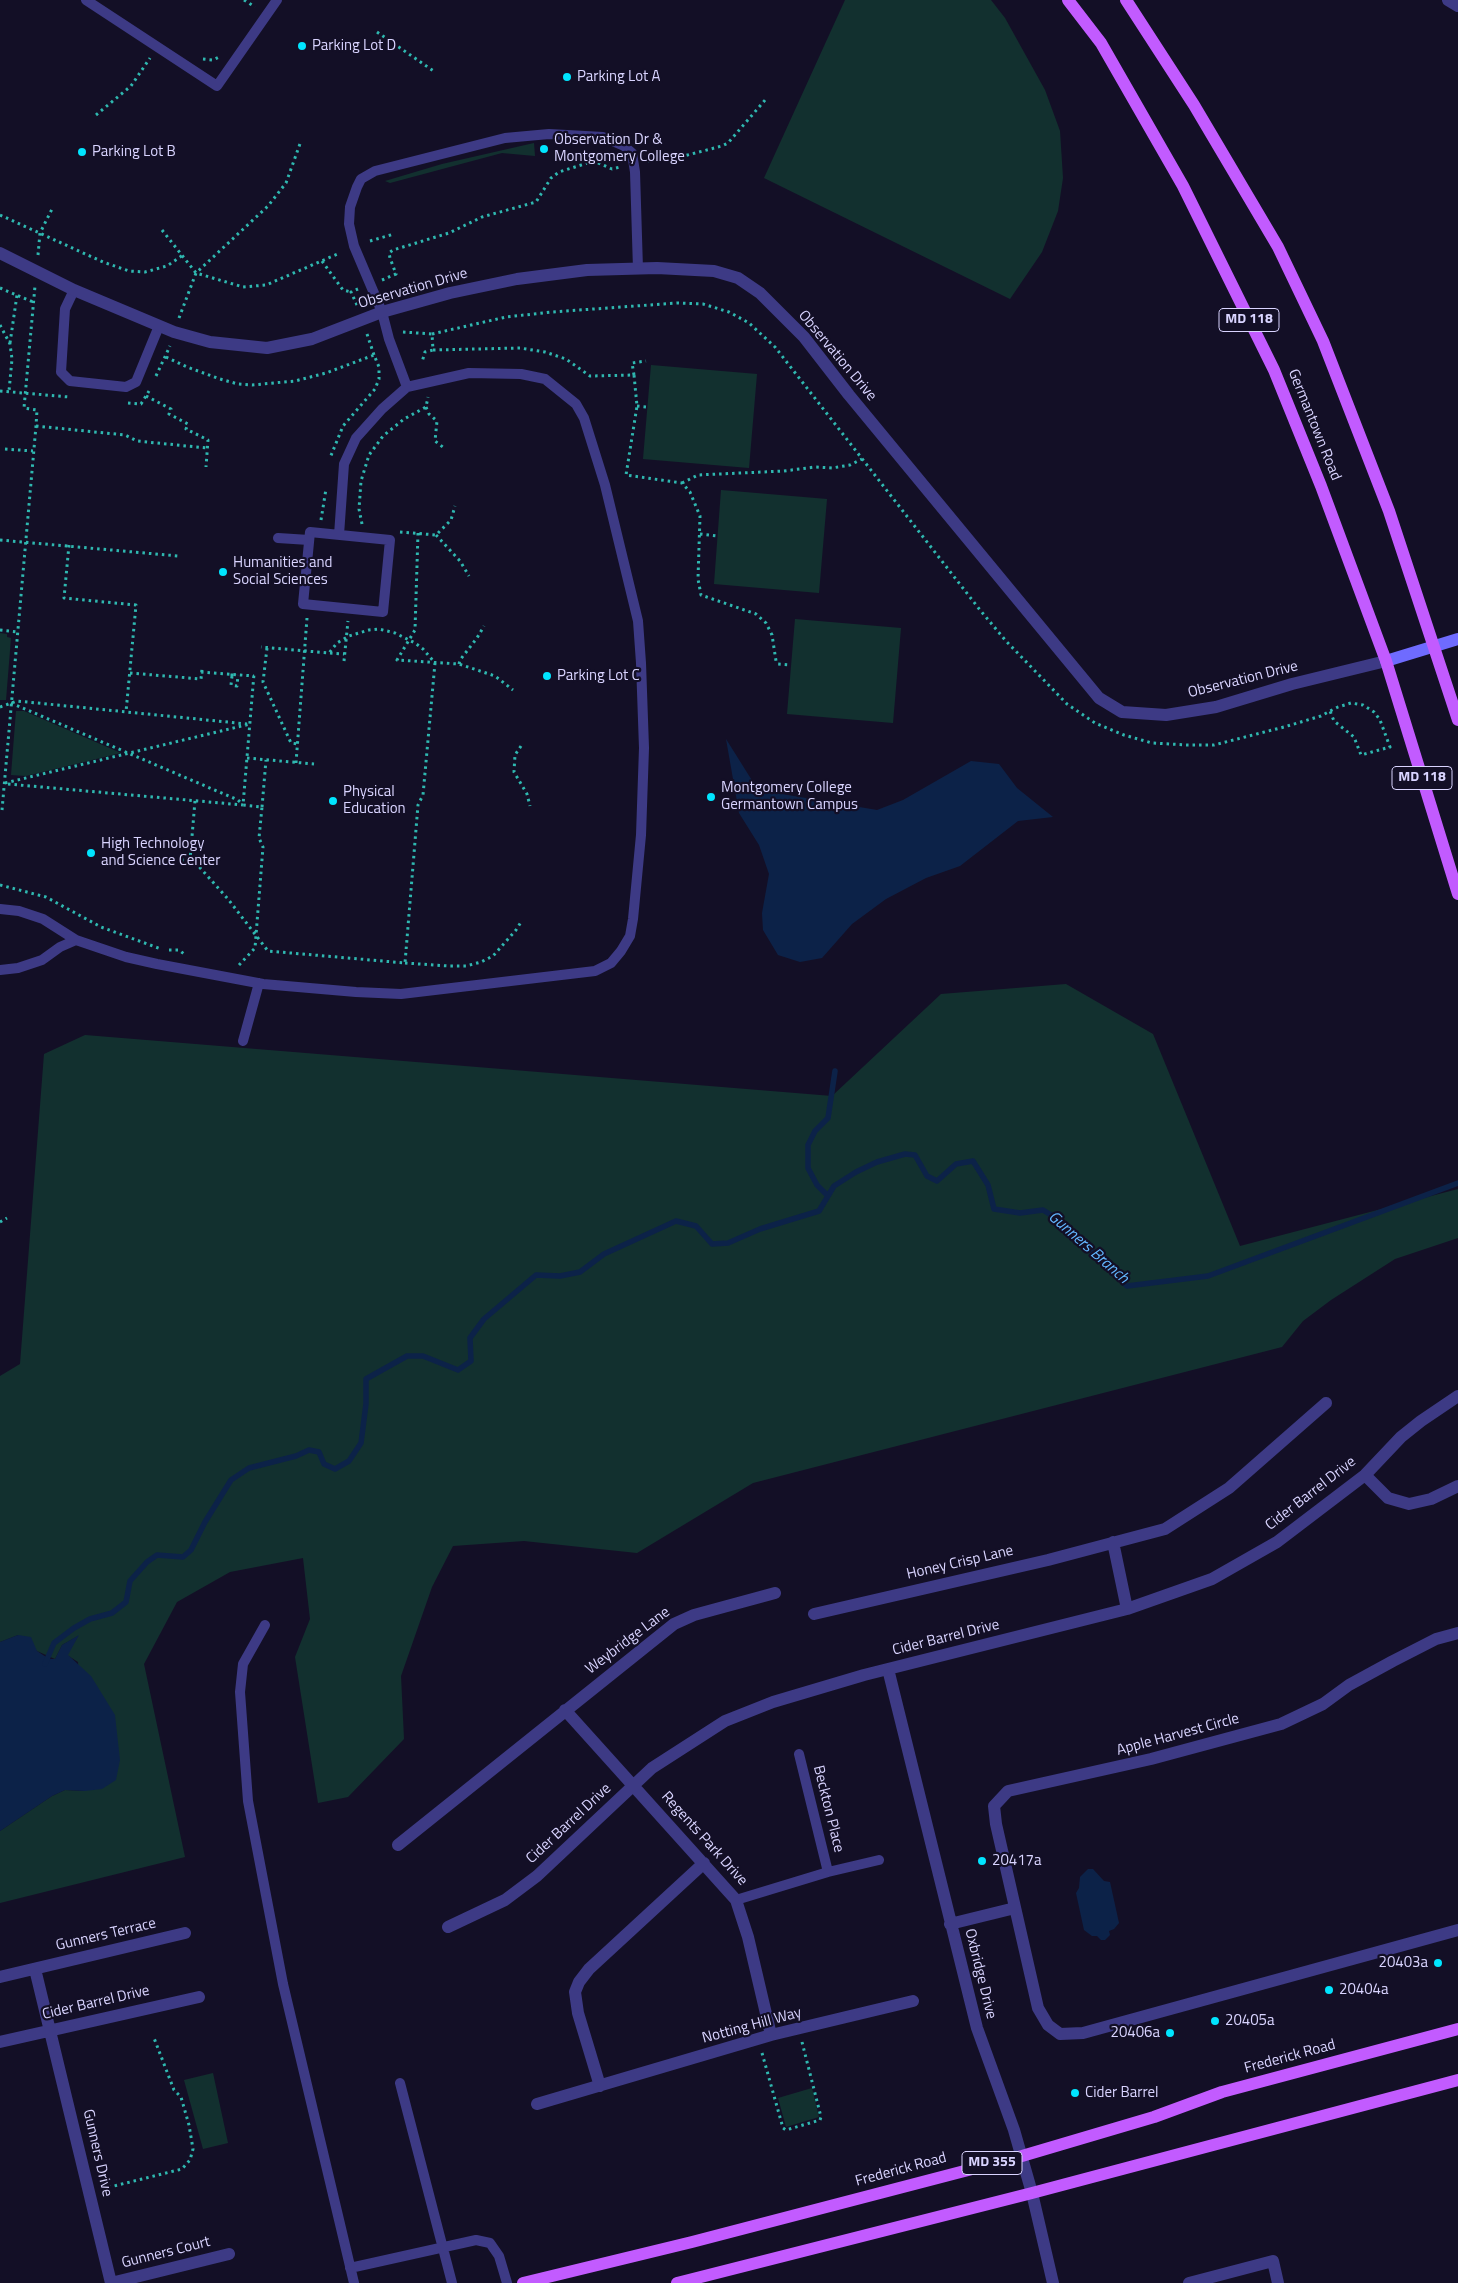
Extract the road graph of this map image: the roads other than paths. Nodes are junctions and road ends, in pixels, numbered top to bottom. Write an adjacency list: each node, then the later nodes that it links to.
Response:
1 (86, 0): 2 (lane)
2 (277, 0)
3 (1068, 0): 18 (main road, Germantown Road / MD 118)
4 (1126, 0): 17 (main road)
5 (1448, 0): 6 (street)
6 (1458, 6)
7 (0, 253): 9 (street, Observation Drive)
8 (638, 268): 10 (street, Observation Drive); 10 (lane); 18 (street, Observation Drive)
9 (74, 290): 11 (street, Observation Drive); 11 (lane)
10 (382, 312): 11 (street, Observation Drive); 12 (lane)
11 (158, 326)
12 (407, 387): 13 (lane); 24 (lane)
13 (339, 535): 15 (lane); 15 (lane)
14 (278, 538): 15 (lane)
15 (309, 540)
16 (1458, 639): 17 (street, Observation Drive)
17 (1435, 647): 18 (street, Observation Drive); 19 (main road)
18 (1386, 661): 20 (main road, Germantown Road / MD 118)
19 (1458, 720)
20 (1458, 894)
21 (0, 909): 22 (lane)
22 (76, 940): 23 (lane); 24 (lane)
23 (0, 970)
24 (259, 983): 25 (lane)
25 (243, 1041)
26 (1458, 1396): 28 (street, Cider Barrel Drive)
27 (1326, 1403): 30 (street, Honey Crisp Lane)
28 (1365, 1475): 29 (street); 32 (street, Cider Barrel Drive)
29 (1458, 1486)
30 (1113, 1542): 32 (street); 33 (street, Honey Crisp Lane)
31 (775, 1593): 37 (street, Weybridge Lane)
32 (1127, 1609): 36 (street, Cider Barrel Drive)
33 (814, 1614)
34 (265, 1625): 66 (lane)
35 (1458, 1633): 45 (street, Apple Harvest Circle)
36 (888, 1669): 39 (street, Cider Barrel Drive); 46 (street, Oxbridge Drive)
37 (565, 1710): 39 (street); 40 (street, Weybridge Lane)
38 (799, 1754): 43 (lane, Beckton Place)
39 (634, 1786): 42 (street, Regents Park Drive); 47 (street, Cider Barrel Drive)
40 (398, 1845)
41 (880, 1860): 43 (lane)
42 (704, 1863): 44 (street, Regents Park Drive); 60 (street)
43 (828, 1872): 44 (lane)
44 (736, 1900): 56 (street, Regents Park Drive)
45 (1015, 1908): 46 (street); 48 (street, Apple Harvest Circle)
46 (950, 1924): 62 (street, Oxbridge Drive)
47 (448, 1926)
48 (1458, 1930)
49 (185, 1933): 50 (street, Gunners Terrace)
50 (36, 1969): 51 (street, Gunners Terrace); 55 (street)
51 (0, 1977)
52 (199, 1997): 55 (street, Cider Barrel Drive)
53 (914, 2001): 56 (street, Notting Hill Way)
54 (1458, 2029): 62 (main road, Frederick Road / MD 355)
55 (50, 2030): 57 (street, Cider Barrel Drive); 67 (street, Gunners Drive)
56 (771, 2035): 60 (street, Notting Hill Way)
57 (0, 2042)
58 (1458, 2080): 63 (main road, MD 355)
59 (400, 2083): 64 (lane)
60 (600, 2086): 61 (street, Notting Hill Way)
61 (537, 2104)
62 (1022, 2156): 63 (street, Oxbridge Drive); 71 (main road, Frederick Road / MD 355)
63 (1032, 2193): 72 (main road, MD 355); 73 (street, Oxbridge Drive)
64 (443, 2248): 66 (lane); 69 (lane); 70 (lane)
65 (229, 2254): 67 (street, Gunners Court)
66 (350, 2268): 68 (lane)
67 (111, 2283)
68 (354, 2283)
69 (452, 2283)
70 (507, 2283)
71 (523, 2283)
72 (677, 2283)
73 (1053, 2283)
74 (1189, 2283): 75 (street)
75 (1278, 2283)

